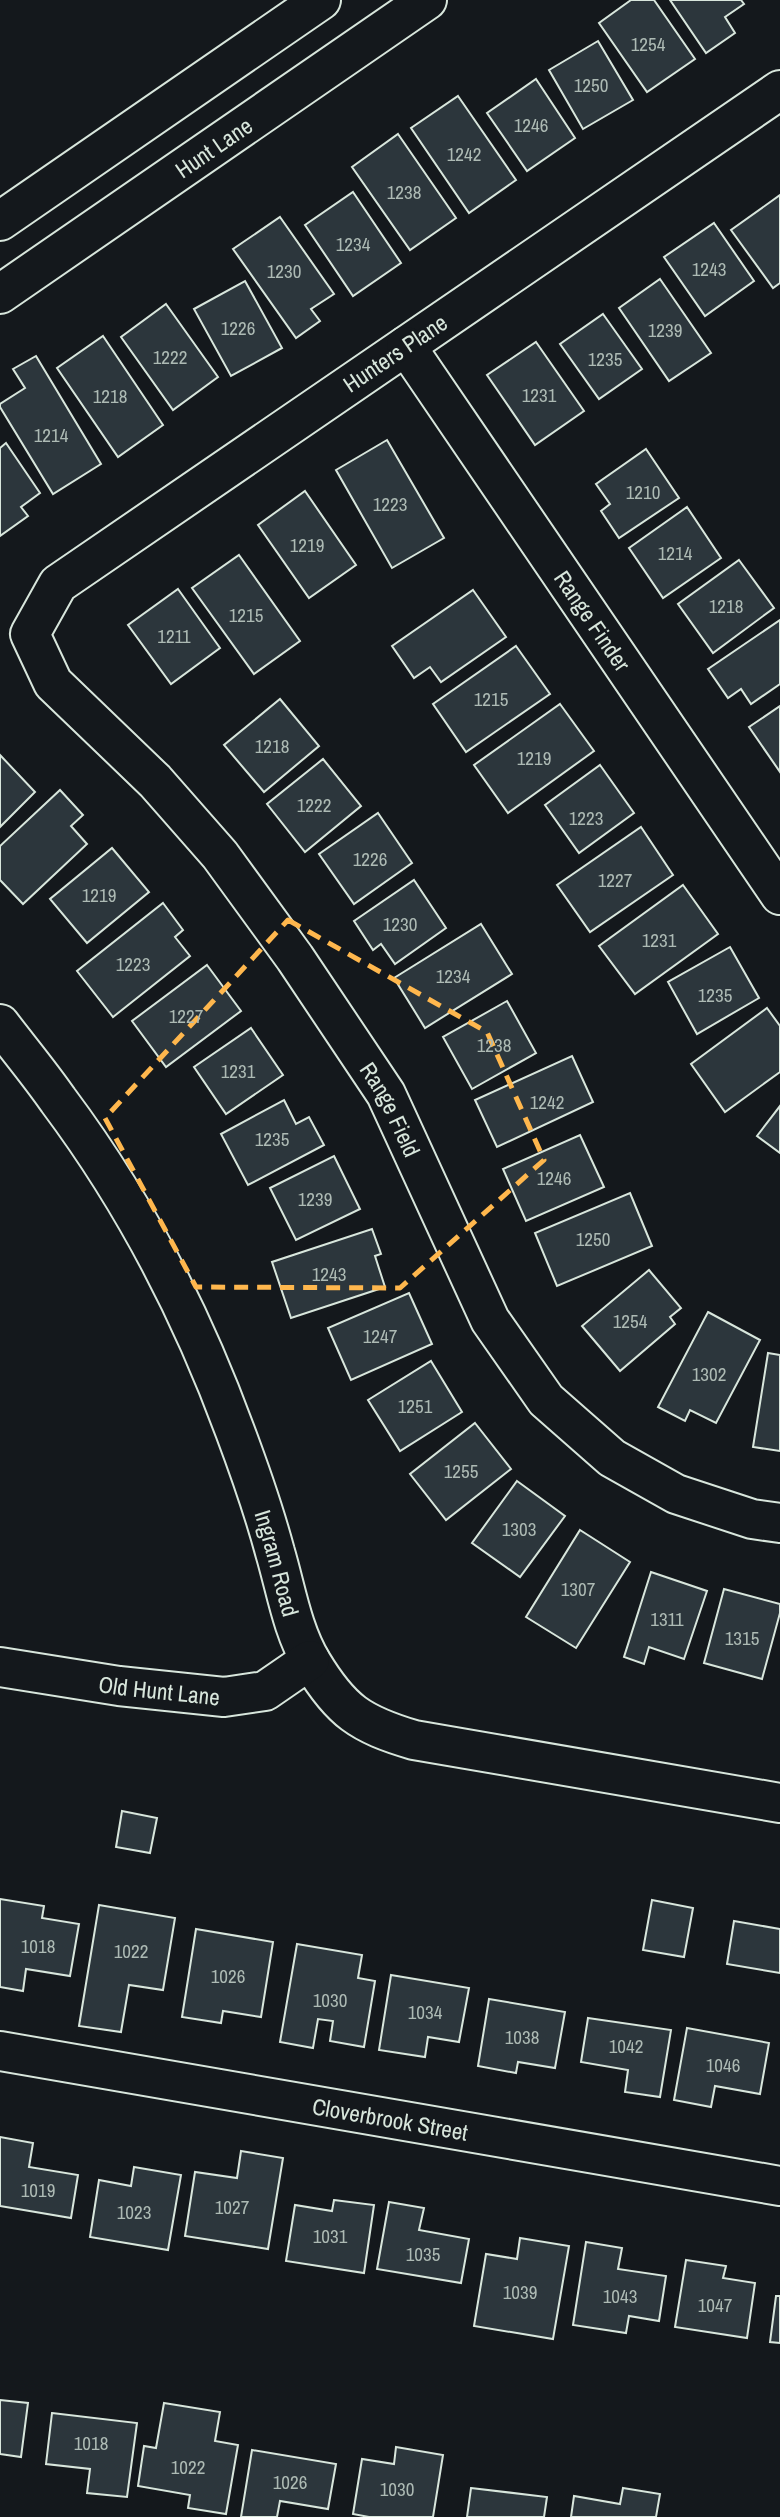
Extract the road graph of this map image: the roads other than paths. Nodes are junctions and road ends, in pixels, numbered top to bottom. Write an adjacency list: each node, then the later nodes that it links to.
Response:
1 (321, 0): 4 (street)
2 (427, 0): 5 (street, Hunt Lane)
3 (780, 90): 6 (street, Hunters Plane)
4 (0, 221)
5 (0, 294)
6 (406, 346): 7 (street, Hunters Plane); 8 (street, Range Finder)
7 (30, 634): 10 (street, Range Field)
8 (780, 895)
9 (0, 1024): 11 (street, Ingram Road)
10 (780, 1523)
11 (310, 1660): 12 (street, Old Hunt Lane); 13 (street, Ingram Road)
12 (0, 1667)
13 (780, 1803)
14 (0, 2051): 15 (street, Cloverbrook Street)
15 (780, 2186)

